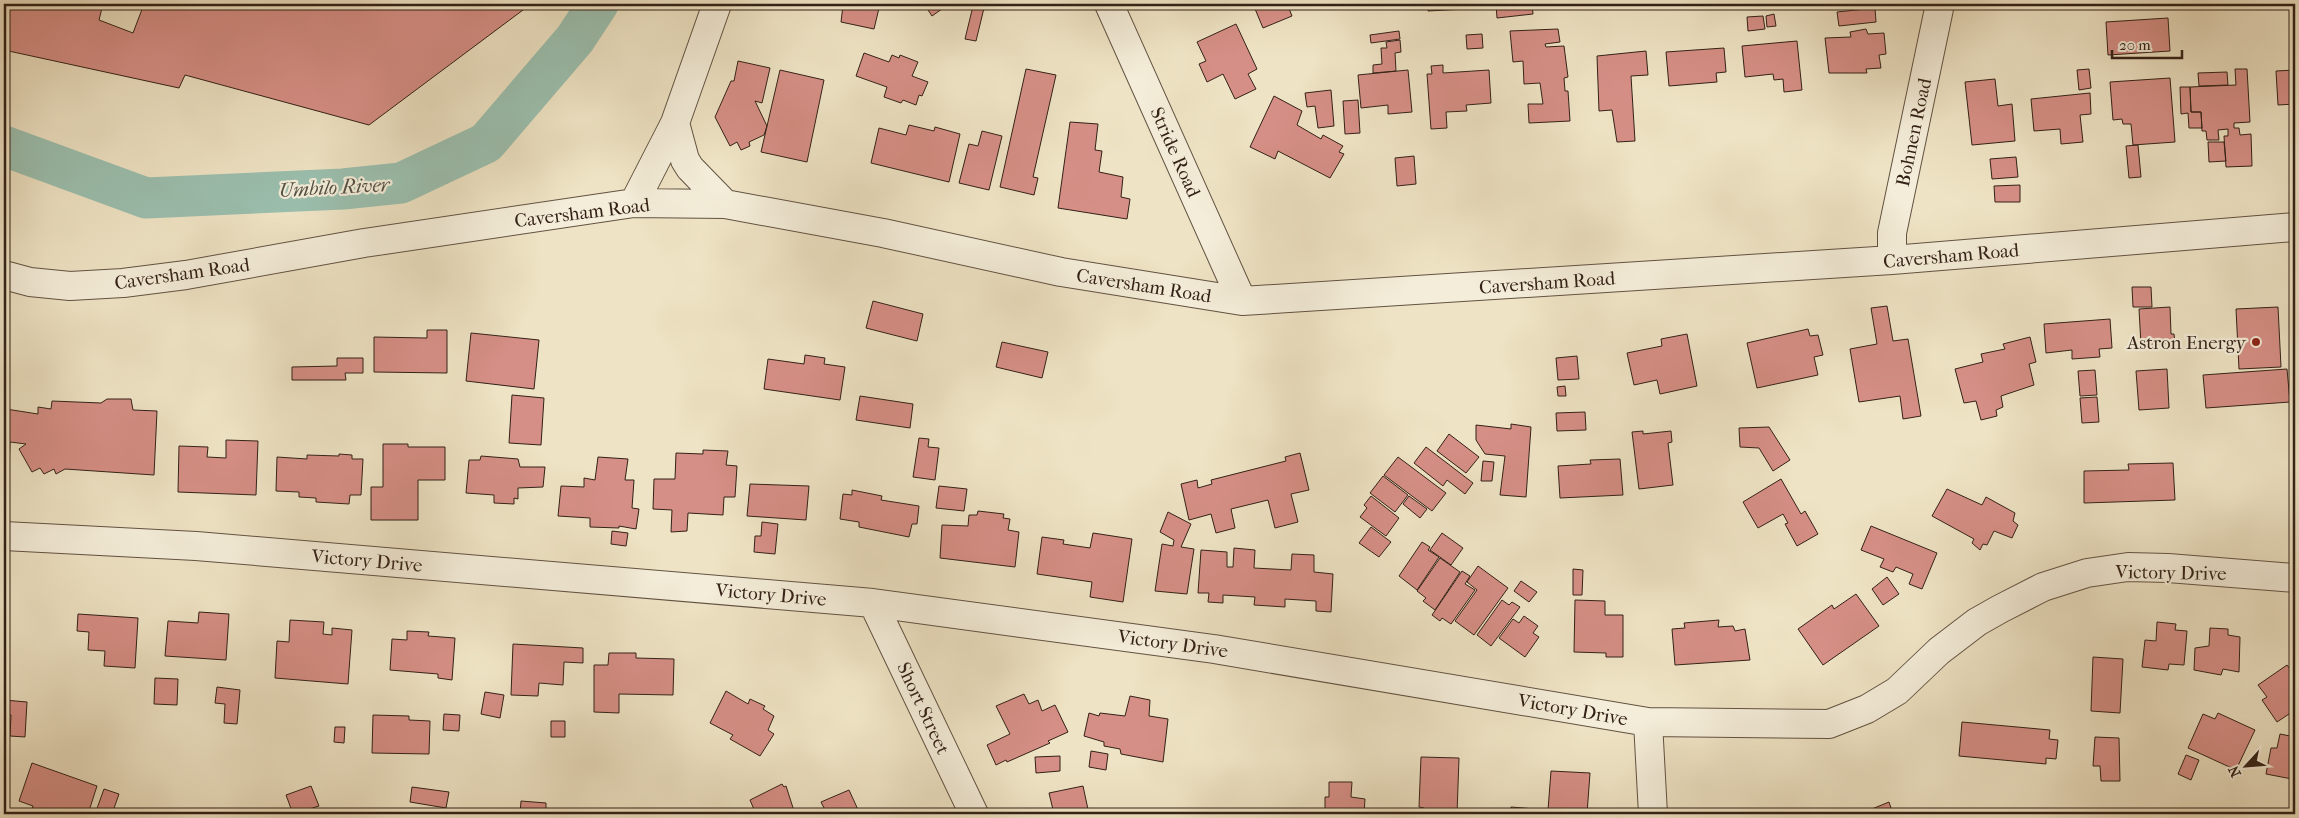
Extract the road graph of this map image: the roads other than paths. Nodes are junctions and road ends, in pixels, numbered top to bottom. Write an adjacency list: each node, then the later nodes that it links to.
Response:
1 (717, 4): 4 (street)
2 (1109, 4): 10 (street, Stride Road)
3 (1940, 4): 8 (street, Bohnen Road)
4 (675, 123): 5 (street); 6 (street)
5 (634, 202): 6 (street, Caversham Road); 9 (street, Caversham Road)
6 (725, 204): 10 (street, Caversham Road)
7 (2295, 227): 8 (street, Caversham Road)
8 (1892, 260): 10 (street, Caversham Road)
9 (4, 275)
10 (1242, 301)
11 (4, 536): 13 (street, Victory Drive)
12 (2295, 578): 14 (street, Victory Drive)
13 (873, 603): 14 (street, Victory Drive); 15 (street, Short Street)
14 (1648, 722): 16 (street)
15 (974, 814)
16 (1653, 814)

